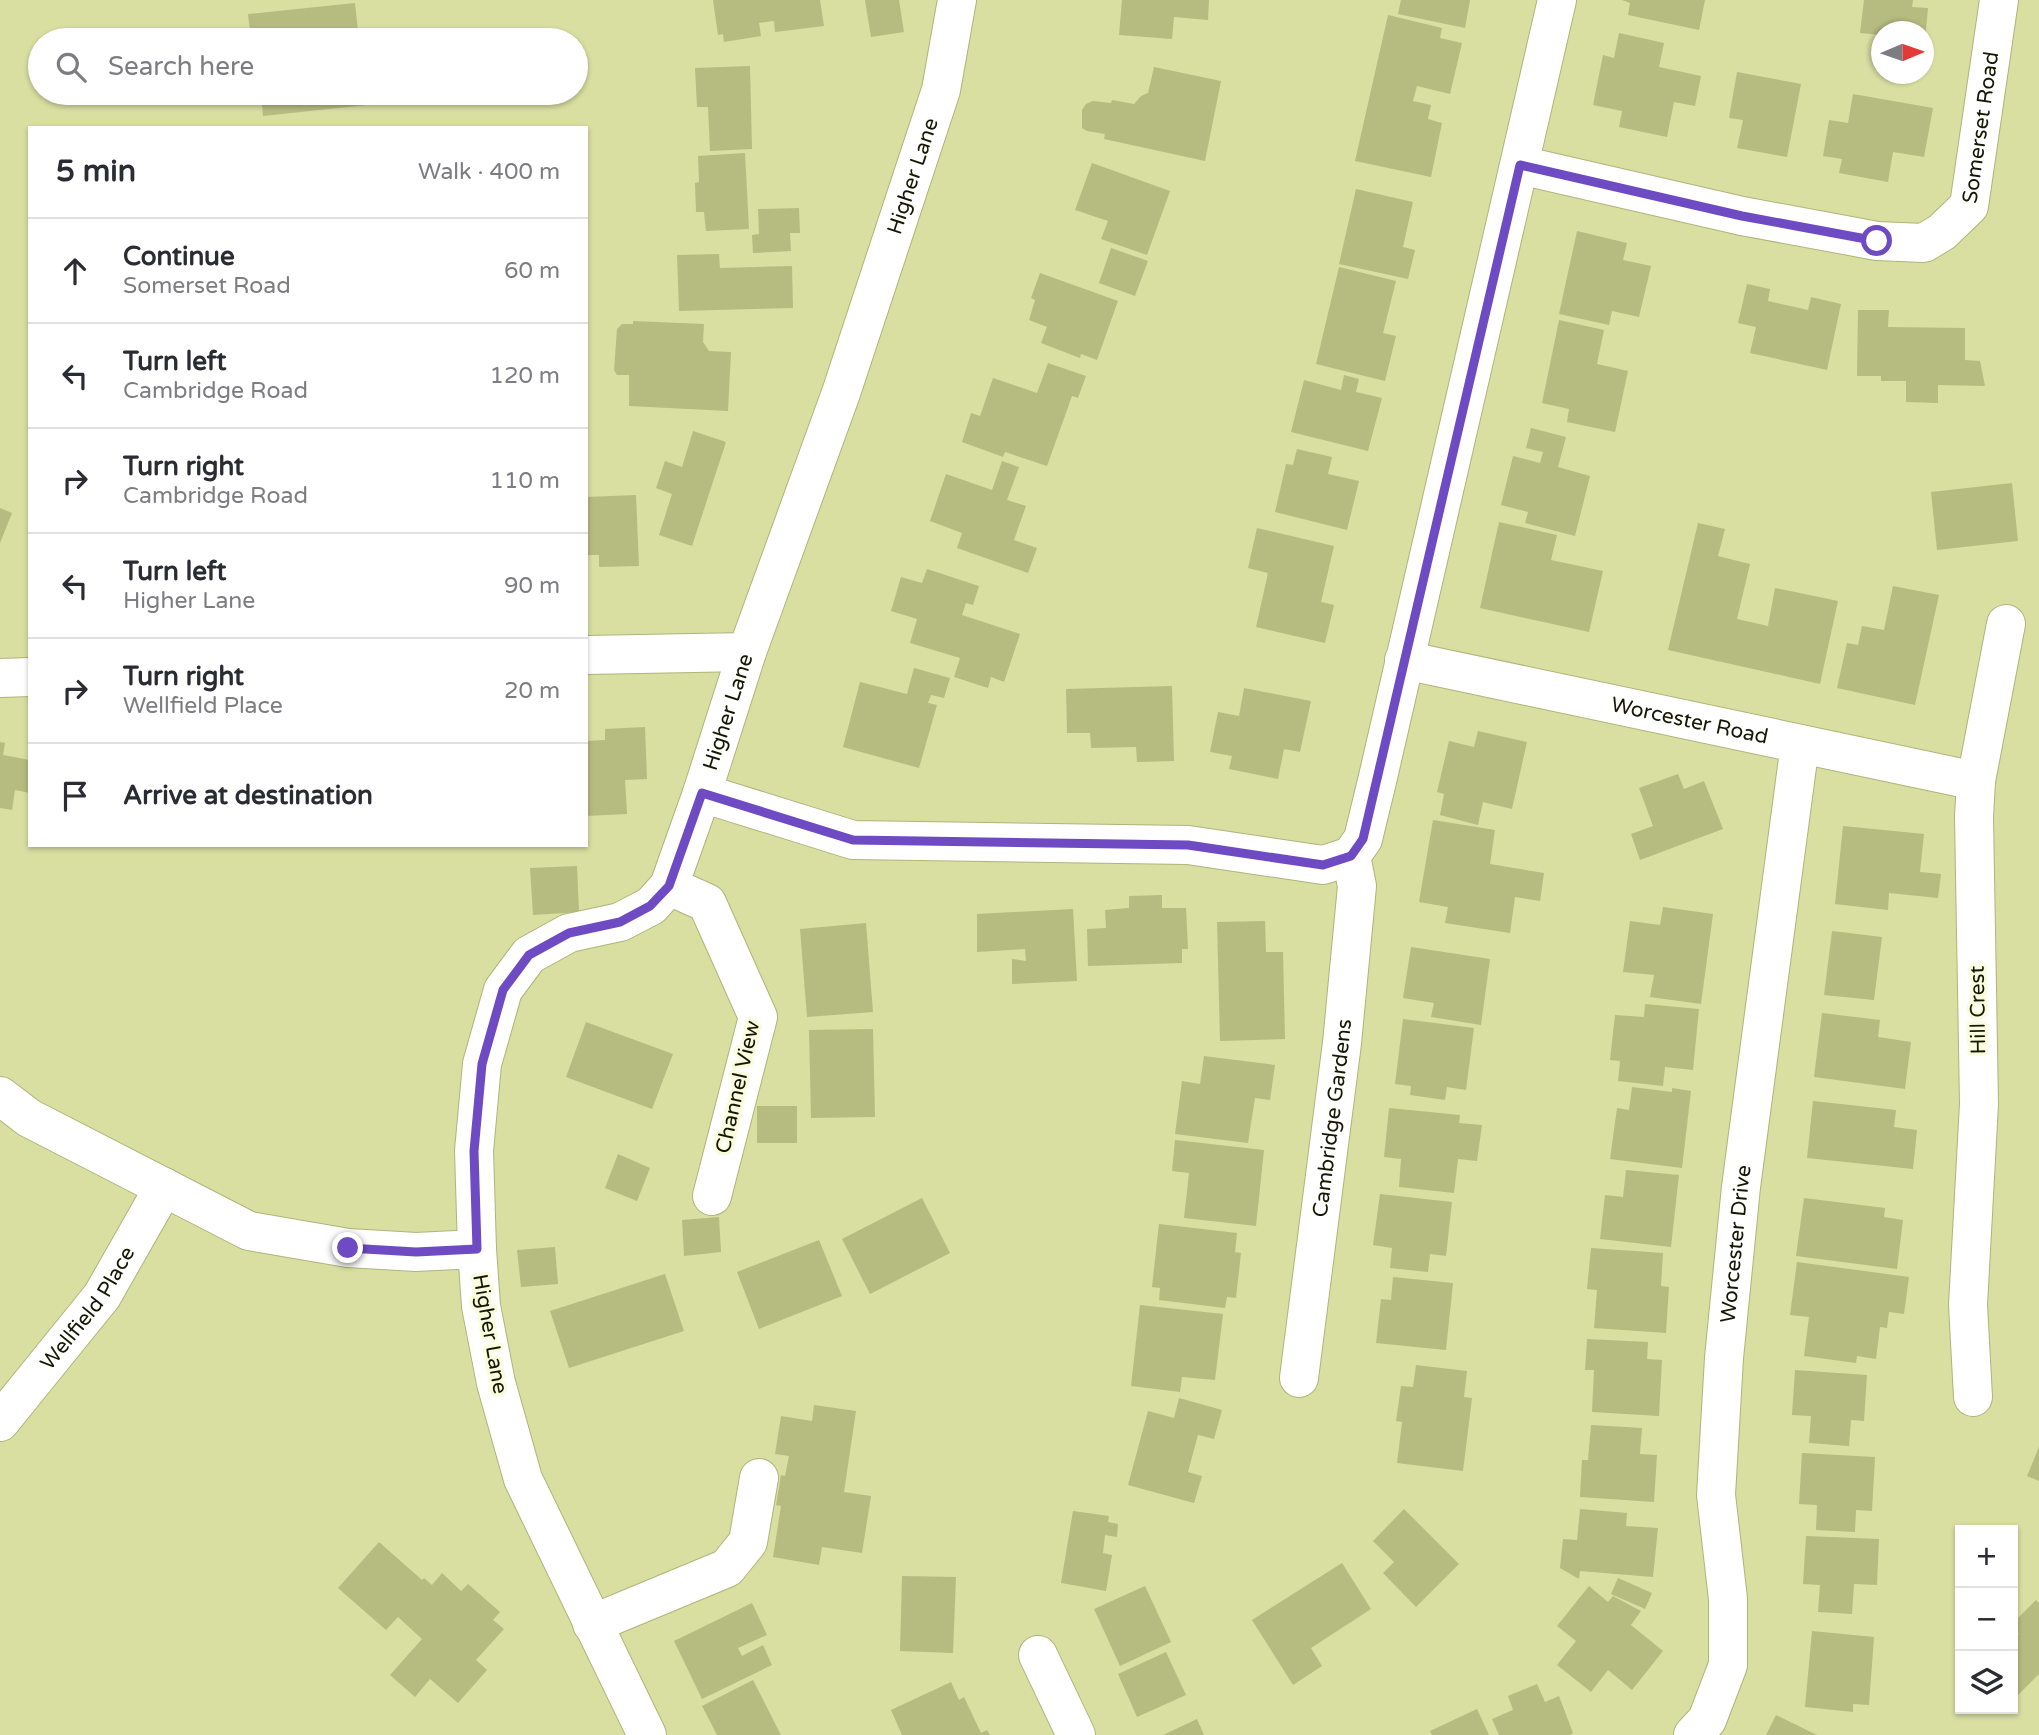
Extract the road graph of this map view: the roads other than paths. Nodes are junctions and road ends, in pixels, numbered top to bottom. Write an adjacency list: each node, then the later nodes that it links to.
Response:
1 (957, 0): 6 (street, Higher Lane)
2 (1557, 0): 4 (street)
3 (1999, 0): 4 (street, Somerset Road)
4 (1520, 165): 8 (street)
5 (2006, 624): 12 (street, Hill Crest)
6 (747, 652): 7 (street); 13 (street, Higher Lane)
7 (588, 655)
8 (1404, 660): 11 (street, Worcester Road); 14 (street)
9 (28, 677): 10 (street)
10 (0, 678)
11 (1800, 744): 12 (street, Worcester Road); 28 (street, Worcester Drive)
12 (1976, 781): 21 (street, Hill Crest)
13 (702, 793): 14 (street); 15 (street, Higher Lane)
14 (1351, 856): 20 (street, Cambridge Gardens)
15 (669, 886): 18 (street, Channel View); 19 (street, Higher Lane)
16 (0, 1096): 17 (street)
17 (164, 1187): 19 (street); 22 (street, Wellfield Place)
18 (712, 1196)
19 (477, 1249): 24 (street, Higher Lane)
20 (1299, 1378)
21 (1973, 1397)
22 (0, 1422)
23 (759, 1478): 24 (street)
24 (592, 1625): 26 (street, Higher Lane)
25 (1038, 1655): 27 (street)
26 (647, 1735)
27 (1076, 1735)
28 (1693, 1735)

